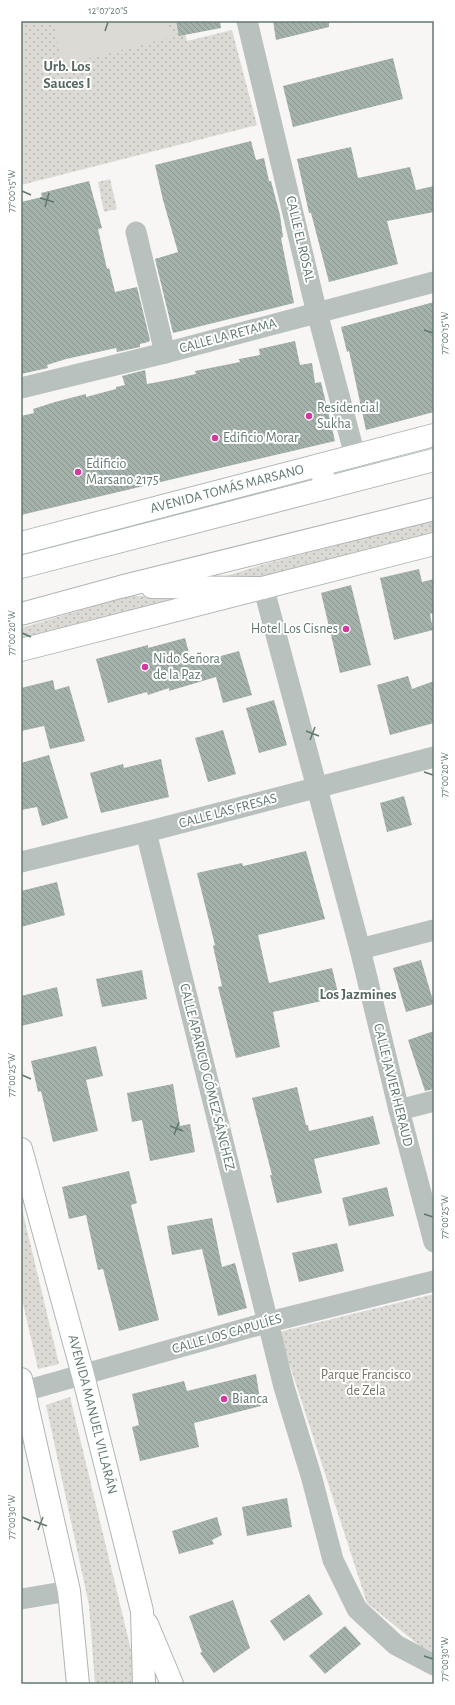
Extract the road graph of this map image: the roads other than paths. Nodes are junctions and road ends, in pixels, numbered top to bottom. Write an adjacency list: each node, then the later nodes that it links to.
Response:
1 (247, 21): 4 (street, CALLE EL ROSAL)
2 (136, 232): 5 (street)
3 (434, 282): 4 (street, CALLE LA RETAMA)
4 (317, 312): 5 (street, CALLE LA RETAMA); 8 (street, CALLE EL ROSAL)
5 (165, 353): 6 (street, CALLE LA RETAMA)
6 (21, 388)
7 (433, 436): 8 (main road, AVENIDA TOMÁS MARSANO)
8 (355, 456): 10 (main road, AVENIDA TOMÁS MARSANO)
9 (434, 460): 11 (main road, AVENIDA TOMÁS MARSANO)
10 (320, 466): 11 (main road); 13 (main road, AVENIDA TOMÁS MARSANO)
11 (326, 488): 15 (main road, AVENIDA TOMÁS MARSANO)
12 (434, 509): 16 (main road)
13 (21, 543)
14 (434, 544): 17 (main road)
15 (21, 567)
16 (120, 587): 17 (main road); 18 (main road)
17 (264, 593): 19 (main road); 21 (street, CALLE JAVIER HERAUD)
18 (21, 614)
19 (21, 650)
20 (434, 756): 21 (street, CALLE LAS FRESAS)
21 (318, 788): 22 (street, CALLE LAS FRESAS); 25 (street, CALLE JAVIER HERAUD)
22 (146, 832): 23 (street, CALLE LAS FRESAS); 31 (street, CALLE APARICIO GÓMEZ SÁNCHEZ)
23 (21, 862)
24 (434, 930): 25 (street)
25 (360, 949): 27 (street, CALLE JAVIER HERAUD)
26 (434, 1101): 27 (street)
27 (399, 1110): 29 (street, CALLE JAVIER HERAUD)
28 (21, 1149): 32 (main road, AVENIDA MANUEL VILLARÁN)
29 (434, 1242)
30 (434, 1281): 31 (street, CALLE LOS CAPULÍES)
31 (269, 1322): 32 (street, CALLE LOS CAPULÍES); 37 (street, CALLE APARICIO GÓMEZ SÁNCHEZ)
32 (83, 1375): 33 (street, CALLE LOS CAPULÍES); 36 (main road, AVENIDA MANUEL VILLARÁN)
33 (22, 1387): 34 (main road)
34 (69, 1591): 35 (street); 38 (main road)
35 (21, 1599)
36 (142, 1611): 39 (main road, AVENIDA MANUEL VILLARÁN); 40 (main road)
37 (434, 1665)
38 (78, 1684)
39 (144, 1684)
40 (172, 1684)

